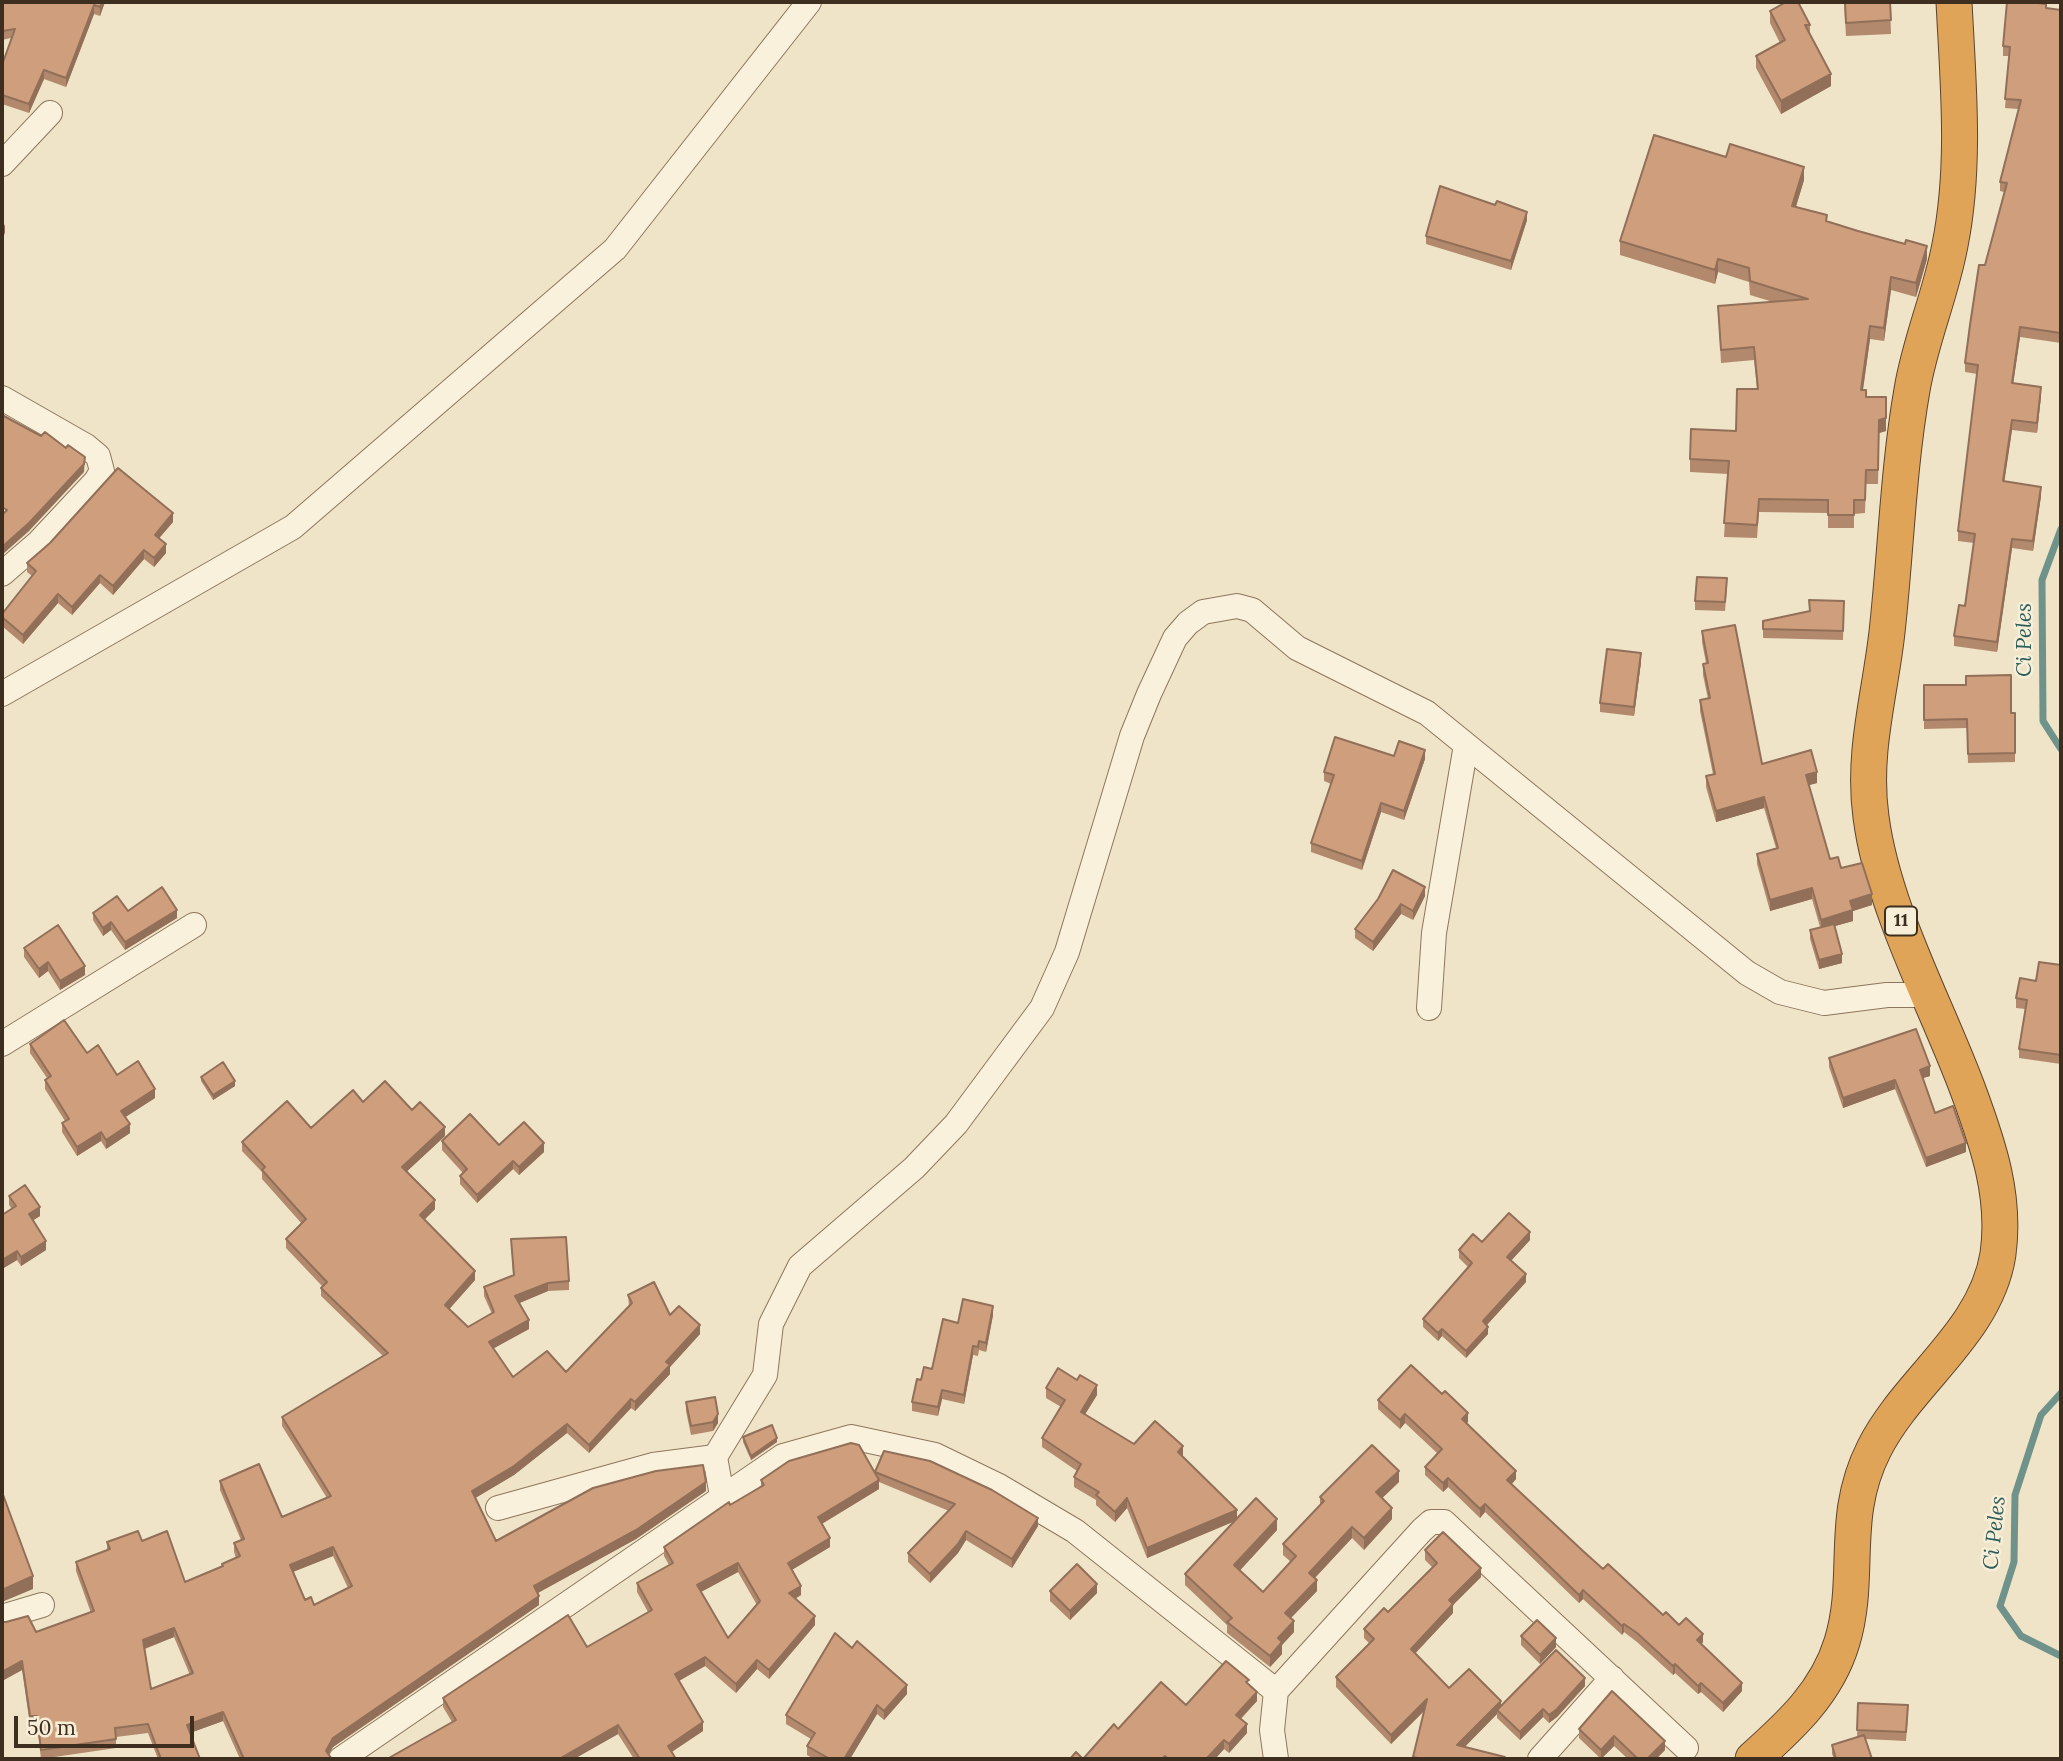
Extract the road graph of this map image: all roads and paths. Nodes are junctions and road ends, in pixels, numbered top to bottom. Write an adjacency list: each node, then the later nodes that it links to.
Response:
1 (810, 2): 7 (street)
2 (1954, 2): 10 (highway, 11)
3 (50, 113): 4 (street)
4 (2, 164)
5 (2, 398): 6 (street)
6 (2, 575)
7 (4, 689)
8 (1466, 745): 10 (street); 11 (street); 13 (street)
9 (194, 925): 12 (street)
10 (1928, 995): 24 (highway, 11)
11 (1429, 1007)
12 (2, 1044)
13 (715, 1457): 14 (street); 15 (street)
14 (722, 1496): 19 (street); 21 (street)
15 (498, 1508)
16 (42, 1605): 17 (street)
17 (2, 1617)
18 (1612, 1678): 19 (street); 20 (street); 23 (street)
19 (1276, 1691): 22 (street)
20 (1686, 1748)
21 (341, 1759)
22 (1276, 1759)
23 (1540, 1759)
24 (1753, 1759)

